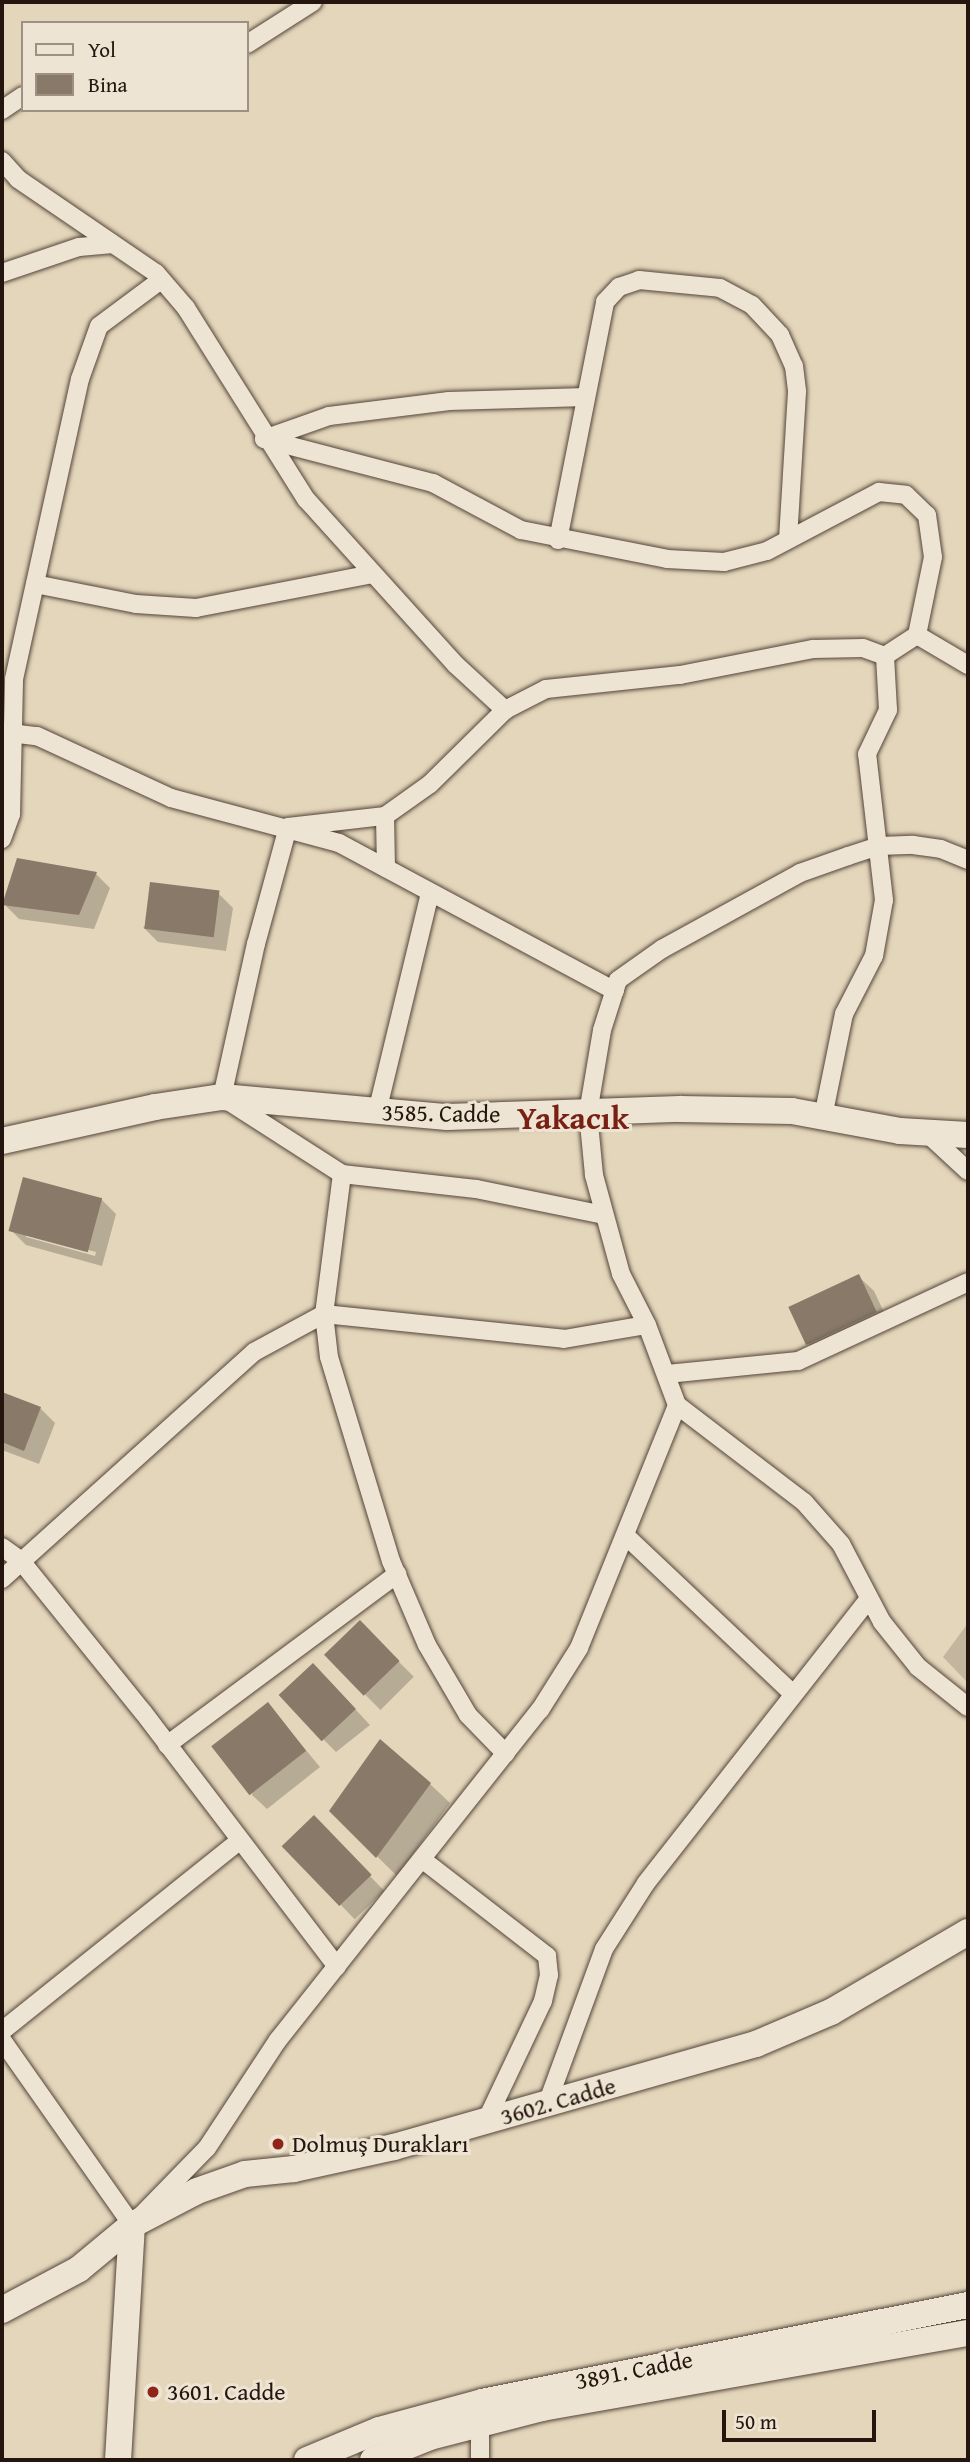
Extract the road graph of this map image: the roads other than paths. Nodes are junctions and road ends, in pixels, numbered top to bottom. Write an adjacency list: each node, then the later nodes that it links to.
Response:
1 (313, 2): 2 (street)
2 (248, 43)
3 (21, 97): 4 (street)
4 (2, 110)
5 (2, 161): 6 (street)
6 (113, 244): 7 (street); 8 (street)
7 (2, 272)
8 (161, 280): 10 (street); 14 (street)
9 (586, 397): 10 (street); 11 (street); 12 (street)
10 (264, 439): 12 (street); 13 (street)
11 (788, 539): 12 (street); 15 (street)
12 (558, 540)
13 (372, 574): 14 (street); 18 (street)
14 (35, 584): 19 (street)
15 (917, 635): 16 (street); 17 (street)
16 (885, 656): 18 (street); 23 (street)
17 (968, 665)
18 (505, 710): 20 (street)
19 (7, 732): 21 (street); 22 (street)
20 (385, 816): 21 (street); 25 (street)
21 (288, 827): 25 (street); 28 (street)
22 (2, 839)
23 (879, 846): 24 (street); 27 (street); 31 (street)
24 (968, 860)
25 (386, 868): 26 (street)
26 (430, 893): 27 (street); 29 (street)
27 (615, 992): 30 (street)
28 (222, 1097): 29 (main road, 3585. Cadde); 34 (main road, 3585. Cadde); 36 (street)
29 (377, 1112): 30 (main road, 3585. Cadde)
30 (588, 1113): 31 (main road, 3585. Cadde); 37 (street)
31 (823, 1117): 32 (main road, 3585. Cadde)
32 (929, 1135): 33 (main road, 3585. Cadde); 35 (street)
33 (968, 1135)
34 (2, 1141)
35 (968, 1171)
36 (342, 1174): 37 (street); 39 (street)
37 (604, 1215): 40 (street)
38 (968, 1282): 41 (street)
39 (324, 1314): 40 (street); 45 (street); 46 (street)
40 (647, 1325): 41 (street)
41 (667, 1374): 42 (street)
42 (677, 1405): 43 (street); 48 (street)
43 (626, 1536): 49 (street); 52 (street)
44 (2, 1547): 45 (street)
45 (21, 1561): 47 (street); 51 (street)
46 (397, 1574): 51 (street); 52 (street)
47 (2, 1579)
48 (869, 1599): 49 (street); 50 (street)
49 (793, 1693): 59 (street)
50 (968, 1707)
51 (167, 1745): 53 (street)
52 (506, 1754): 54 (street)
53 (238, 1842): 56 (street); 57 (street)
54 (423, 1860): 56 (street); 60 (street)
55 (968, 1931): 59 (main road, 3602. Cadde)
56 (337, 1967): 61 (street)
57 (2, 2031)
58 (2, 2040): 61 (street)
59 (547, 2104): 60 (main road, 3602. Cadde)
60 (486, 2121): 61 (main road, 3602. Cadde)
61 (132, 2225): 63 (main road, 3602. Cadde); 66 (main road)
62 (968, 2305): 67 (main road, 3891. Cadde)
63 (2, 2310)
64 (968, 2333): 65 (main road, 3891. Cadde)
65 (480, 2423): 68 (main road, 3891. Cadde); 69 (street)
66 (118, 2460)
67 (307, 2460)
68 (373, 2460)
69 (480, 2460)

